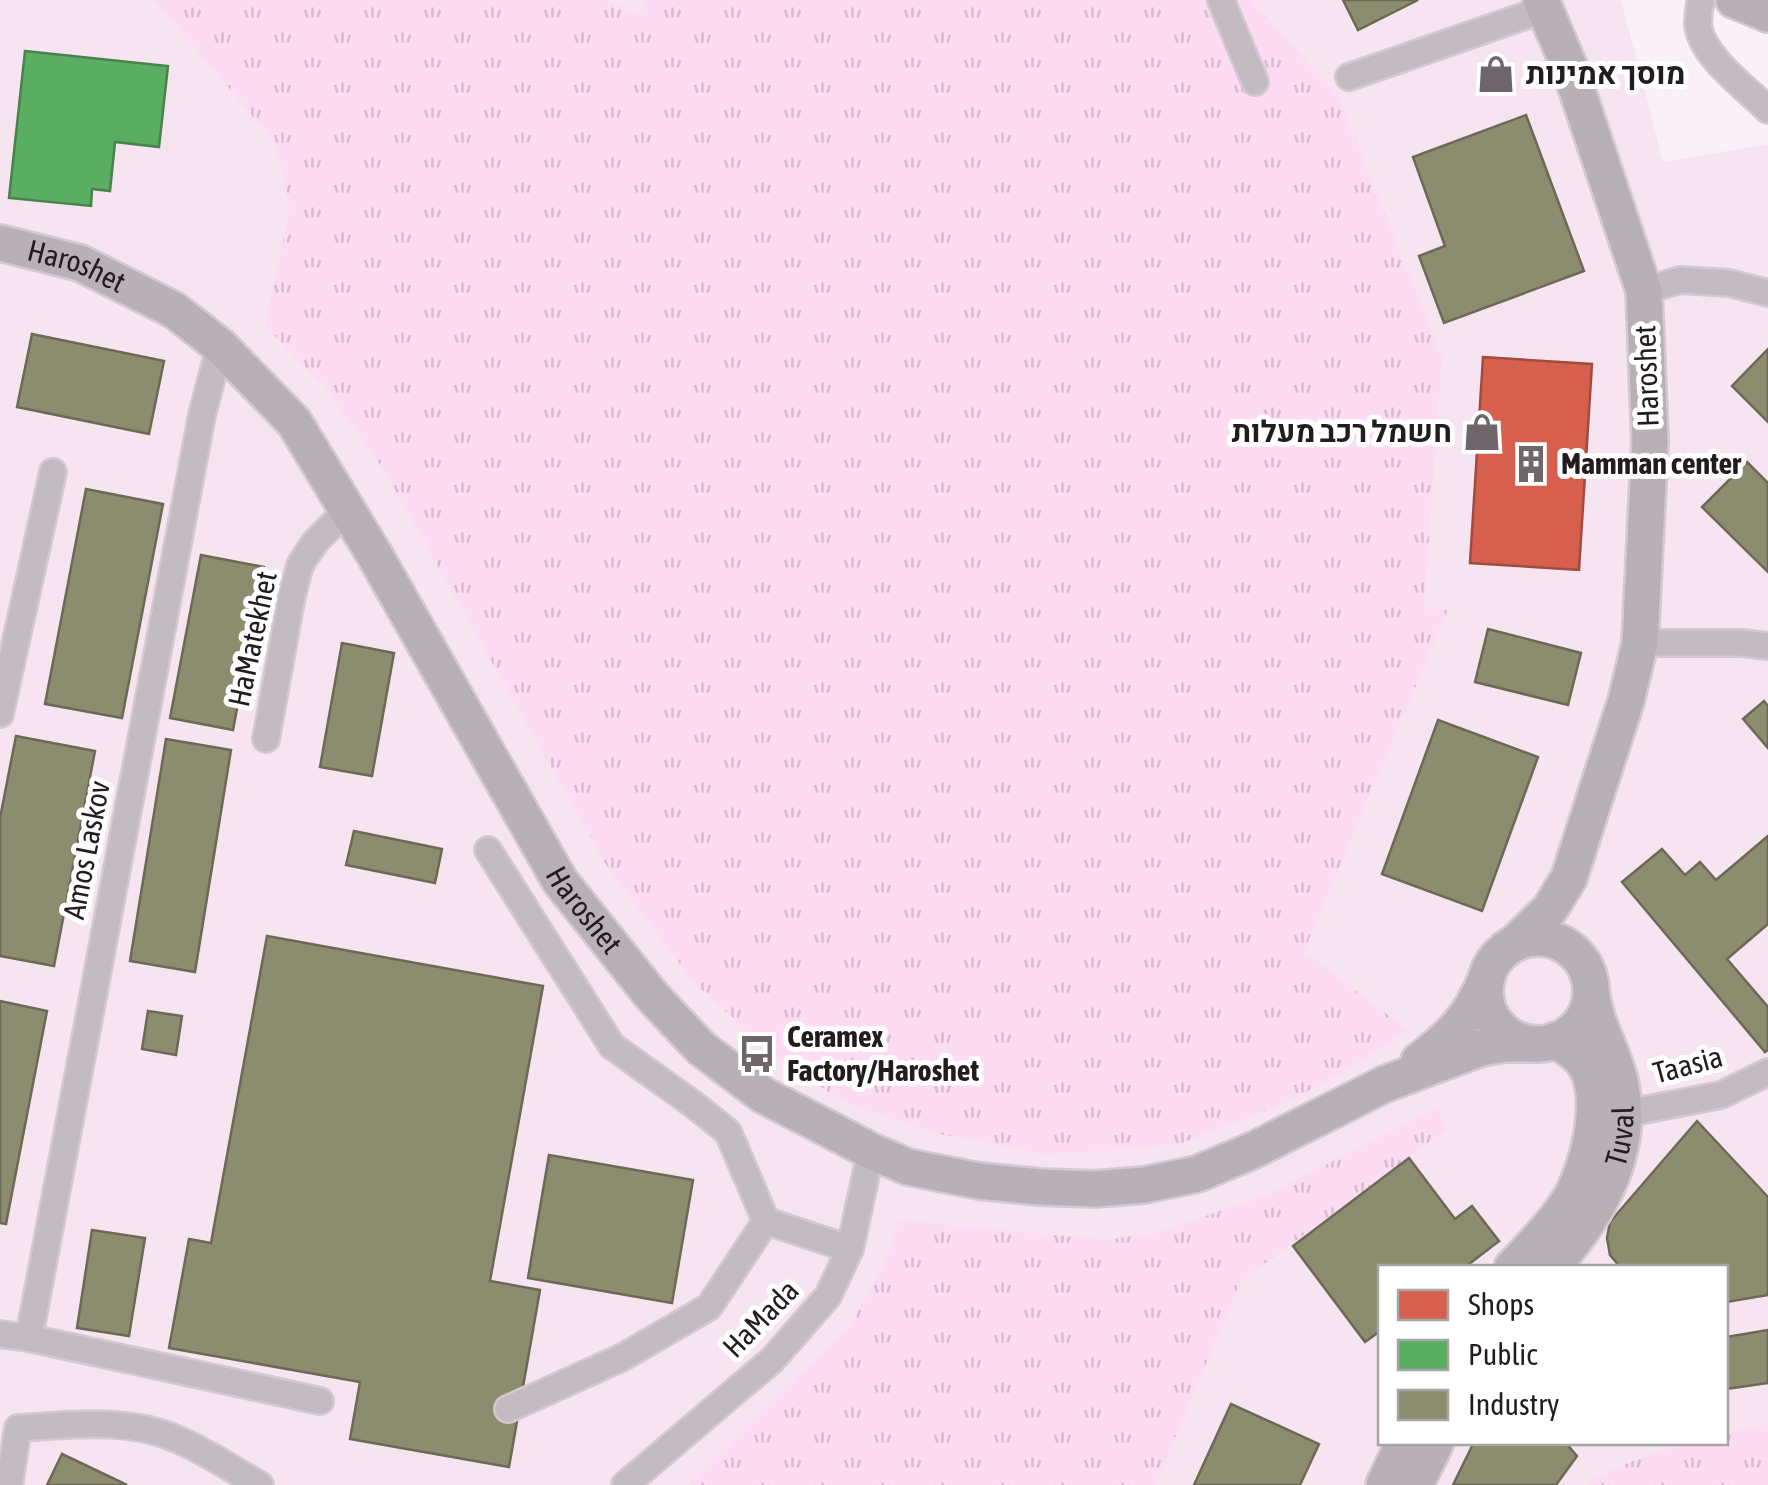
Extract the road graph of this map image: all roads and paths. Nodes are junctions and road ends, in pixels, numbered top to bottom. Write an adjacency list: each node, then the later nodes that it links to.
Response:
1 (1221, 0): 5 (street)
2 (1700, 0): 6 (street)
3 (1543, 5): 4 (street); 8 (street, Haroshet)
4 (1349, 77)
5 (1256, 82)
6 (1768, 110)
7 (0, 243): 10 (street, Haroshet)
8 (1644, 292): 9 (street); 13 (street, Haroshet)
9 (1768, 293)
10 (220, 346): 12 (street, Haroshet); 33 (street, Amos Laskov)
11 (52, 472): 15 (street)
12 (348, 509): 17 (street, HaMatekhet); 27 (street, Haroshet)
13 (1640, 643): 14 (street); 19 (street, Haroshet)
14 (1768, 646)
15 (7, 648): 16 (street)
16 (0, 714)
17 (266, 739)
18 (488, 850): 28 (street)
19 (1569, 878): 20 (street, Haroshet); 21 (street, Haroshet)
20 (1515, 943): 21 (street); 22 (street)
21 (1586, 975): 23 (street); 26 (street, Tuval)
22 (1487, 978): 23 (street); 25 (street, Haroshet)
23 (1547, 1042): 25 (street, Haroshet); 30 (street, Tuval)
24 (1768, 1072): 26 (street, Taasia)
25 (1386, 1084): 27 (street, Haroshet)
26 (1623, 1114): 31 (street, Tuval)
27 (871, 1152): 29 (street, HaMada)
28 (766, 1221): 29 (street); 35 (street)
29 (850, 1249): 40 (street, HaMada)
30 (1515, 1265)
31 (1554, 1265)
32 (0, 1334): 33 (street)
33 (29, 1338): 34 (street)
34 (320, 1401)
35 (508, 1408)
36 (1403, 1445): 41 (street)
37 (1435, 1445): 42 (street)
38 (9, 1485): 39 (street)
39 (260, 1485)
40 (625, 1485)
41 (1384, 1485)
42 (1415, 1485)

